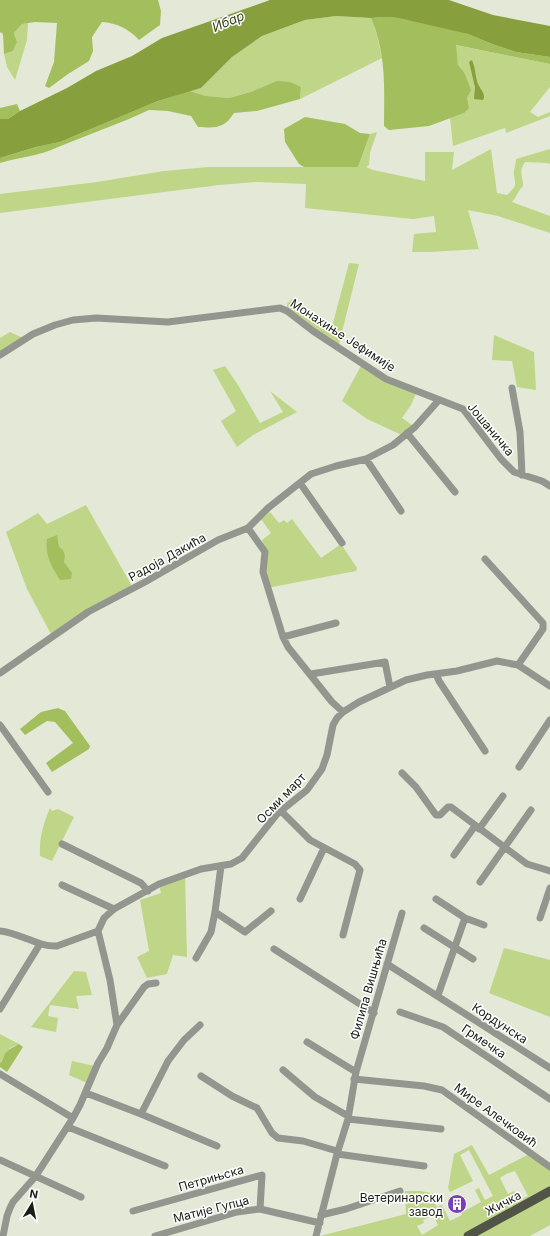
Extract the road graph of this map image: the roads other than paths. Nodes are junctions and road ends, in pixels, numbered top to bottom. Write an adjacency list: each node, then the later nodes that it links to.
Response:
1 (0, 355): 3 (street, Монахиње Јефимије)
2 (512, 388): 6 (street, Јошаничка)
3 (439, 400): 4 (street); 6 (street, Јошаничка)
4 (407, 434): 5 (street); 9 (street)
5 (366, 460): 7 (street); 10 (street)
6 (522, 475): 8 (street, Јошаничка)
7 (300, 483): 11 (street); 12 (street)
8 (550, 486)
9 (455, 492)
10 (402, 511)
11 (248, 528): 15 (street); 17 (street, Радоја Дакића)
12 (342, 543)
13 (485, 559): 16 (street)
14 (336, 623): 15 (street)
15 (283, 637): 18 (street)
16 (518, 665): 19 (street, Осми март); 20 (street, Осми март)
17 (0, 673)
18 (311, 674): 21 (street); 22 (street)
19 (436, 674): 21 (street, Осми март); 25 (street)
20 (550, 686)
21 (390, 687): 22 (street, Осми март)
22 (343, 712): 31 (street, Осми март)
23 (550, 720): 26 (street)
24 (0, 725): 28 (street)
25 (485, 751)
26 (518, 767)
27 (402, 773): 32 (street)
28 (48, 792)
29 (503, 796): 32 (street)
30 (531, 810): 35 (street)
31 (281, 811): 34 (street); 37 (street, Осми март)
32 (477, 828): 35 (street); 36 (street)
33 (62, 844): 42 (street)
34 (324, 848): 43 (street); 55 (street)
35 (504, 848): 38 (street); 39 (street)
36 (454, 855)
37 (221, 866): 42 (street, Осми март); 47 (street)
38 (550, 871)
39 (480, 882)
40 (62, 885): 45 (street)
41 (550, 888): 50 (street)
42 (148, 891): 45 (street, Осми март)
43 (300, 899)
44 (436, 900): 49 (street)
45 (114, 909): 54 (street, Осми март)
46 (271, 911): 47 (street)
47 (216, 912): 59 (street)
48 (402, 913): 61 (street, Филипа Вишњића)
49 (465, 918): 51 (street); 57 (street)
50 (540, 918)
51 (484, 925)
52 (424, 928): 57 (street)
53 (0, 931): 56 (street)
54 (98, 931): 56 (street); 67 (street)
55 (343, 935)
56 (40, 944): 64 (street)
57 (455, 947): 60 (street); 63 (street)
58 (274, 949): 66 (street)
59 (196, 958)
60 (473, 959)
61 (387, 964): 63 (street, Кордунска); 66 (street, Филипа Вишњића)
62 (156, 983): 67 (street)
63 (438, 995): 70 (street, Кордунска)
64 (0, 1009)
65 (400, 1012): 76 (street, Грмечка)
66 (374, 1014): 74 (street, Филипа Вишњића)
67 (117, 1025): 75 (street)
68 (200, 1025): 77 (street)
69 (307, 1042): 74 (street)
70 (550, 1068)
71 (283, 1070): 78 (street)
72 (0, 1074): 79 (street)
73 (201, 1076): 83 (street)
74 (355, 1076): 78 (street, Филипа Вишњића); 87 (street, Мире Алечковић)
75 (86, 1093): 77 (street); 79 (street)
76 (550, 1099)
77 (141, 1114): 82 (street)
78 (348, 1117): 81 (street); 83 (street, Филипа Вишњића)
79 (73, 1118): 80 (street)
80 (68, 1127): 85 (street); 88 (street)
81 (441, 1129)
82 (217, 1146)
83 (337, 1153): 86 (street); 94 (street, Филипа Вишњића)
84 (0, 1160): 88 (street)
85 (165, 1166)
86 (424, 1166)
87 (550, 1167)
88 (35, 1176): 91 (street); 95 (street)
89 (400, 1191): 94 (street)
90 (550, 1191): 100 (main road, Жичка)
91 (81, 1197)
92 (260, 1209): 93 (street, Петрињска); 96 (street, Матије Гупца); 98 (street, Матије Гупца)
93 (133, 1211)
94 (322, 1215): 96 (street, Филипа Вишњића)
95 (2, 1223): 97 (street)
96 (320, 1223): 99 (street, Филипа Вишњића)
97 (3, 1236)
98 (156, 1236)
99 (316, 1236)
100 (468, 1236)

